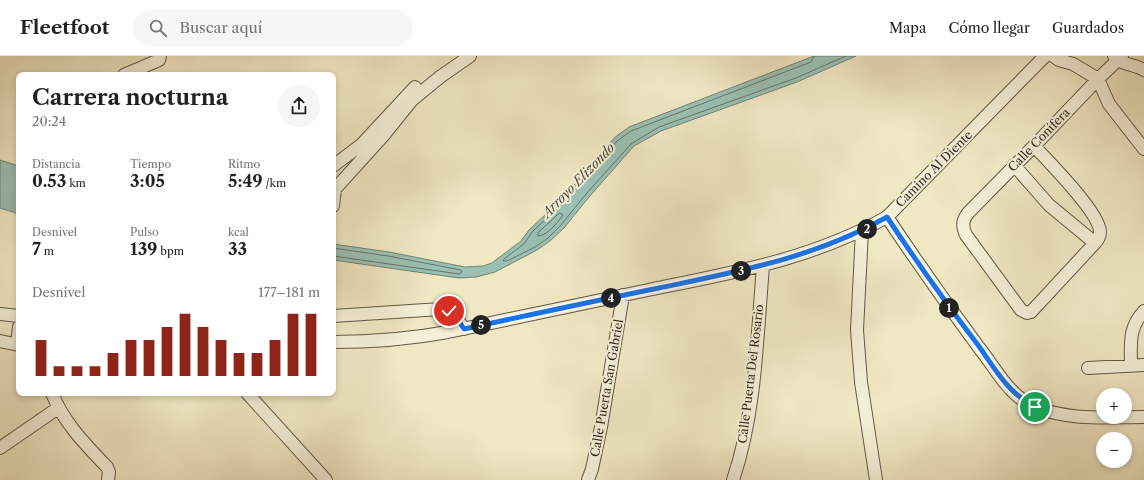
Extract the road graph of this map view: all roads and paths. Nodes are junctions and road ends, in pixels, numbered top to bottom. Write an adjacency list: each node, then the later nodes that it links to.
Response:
1 (160, 56): 9 (street)
2 (458, 56): 10 (street)
3 (470, 56): 10 (street)
4 (1045, 56): 18 (street, Camino Al Diente)
5 (1053, 56): 7 (street)
6 (1118, 58): 8 (street); 11 (street, Calle Conífera)
7 (1077, 60): 11 (street)
8 (1144, 70)
9 (131, 72)
10 (438, 74): 14 (street); 16 (street)
11 (1098, 79): 12 (street, Calle Conífera); 13 (street)
12 (1034, 146): 15 (street, Calle Conífera); 20 (street)
13 (1144, 149)
14 (337, 163): 16 (street)
15 (1014, 165): 20 (street); 20 (street, Calle Conífera)
16 (348, 173): 17 (street)
17 (336, 187)
18 (887, 217): 19 (street, Camino Al Diente); 37 (street)
19 (862, 231): 21 (street, Camino Al Diente); 43 (street)
20 (1095, 243)
21 (763, 266): 22 (street, Camino Al Diente); 42 (street, Calle Puerta Del Rosario)
22 (623, 295): 27 (street, Camino Al Diente); 41 (street, Calle Puerta San Gabriel)
23 (1144, 311): 32 (street)
24 (0, 314): 25 (street)
25 (16, 316)
26 (336, 316): 27 (street)
27 (464, 329): 29 (street, Camino Al Diente)
28 (0, 342): 30 (street)
29 (336, 342)
30 (16, 344)
31 (1144, 365): 32 (street)
32 (1131, 366): 33 (street)
33 (1088, 368)
34 (53, 396): 36 (street)
35 (250, 396): 40 (street)
36 (58, 408): 38 (street); 39 (street)
37 (1144, 417)
38 (0, 448)
39 (108, 479)
40 (326, 480)
41 (588, 480)
42 (733, 480)
43 (876, 480)

